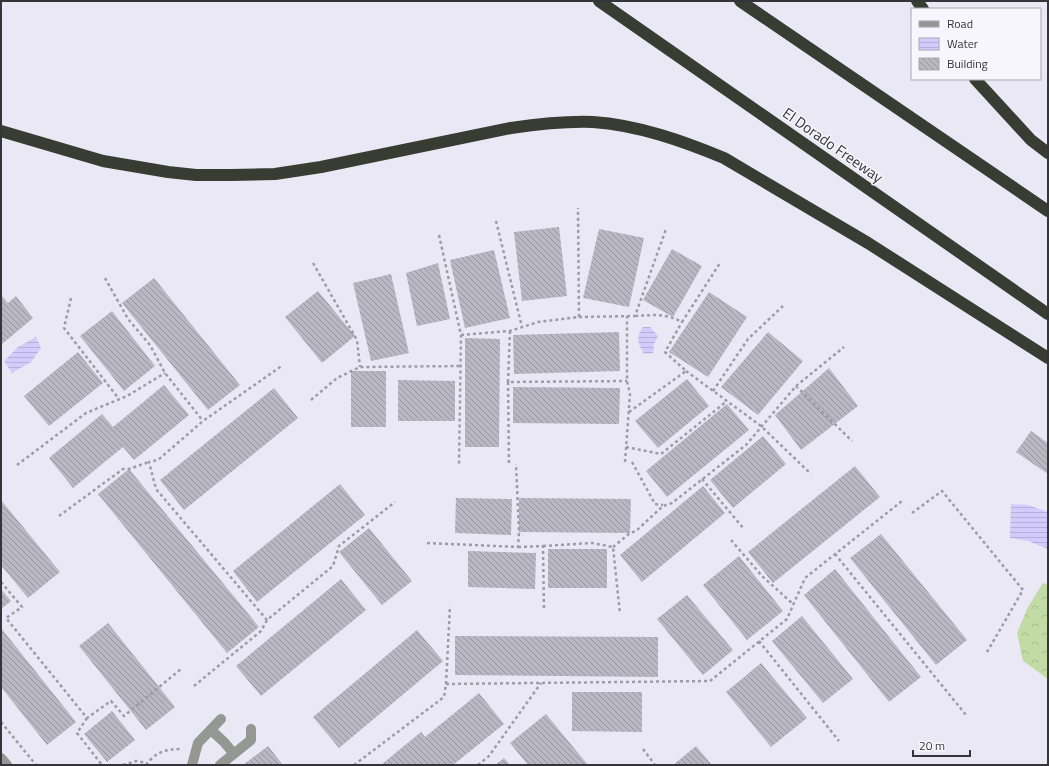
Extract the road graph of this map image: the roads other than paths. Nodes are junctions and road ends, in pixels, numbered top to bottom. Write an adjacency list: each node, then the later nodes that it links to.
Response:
1 (599, 1): 7 (highway, El Dorado Freeway)
2 (740, 1): 6 (highway)
3 (975, 80): 5 (highway)
4 (1, 131): 8 (highway)
5 (1048, 153)
6 (1048, 211)
7 (1048, 314)
8 (1048, 358)
9 (221, 719): 10 (street)
10 (211, 730): 12 (street); 15 (street)
11 (251, 730): 12 (street)
12 (234, 754): 16 (street)
13 (1, 758): 14 (street)
14 (7, 765)
15 (192, 765)
16 (220, 765)

